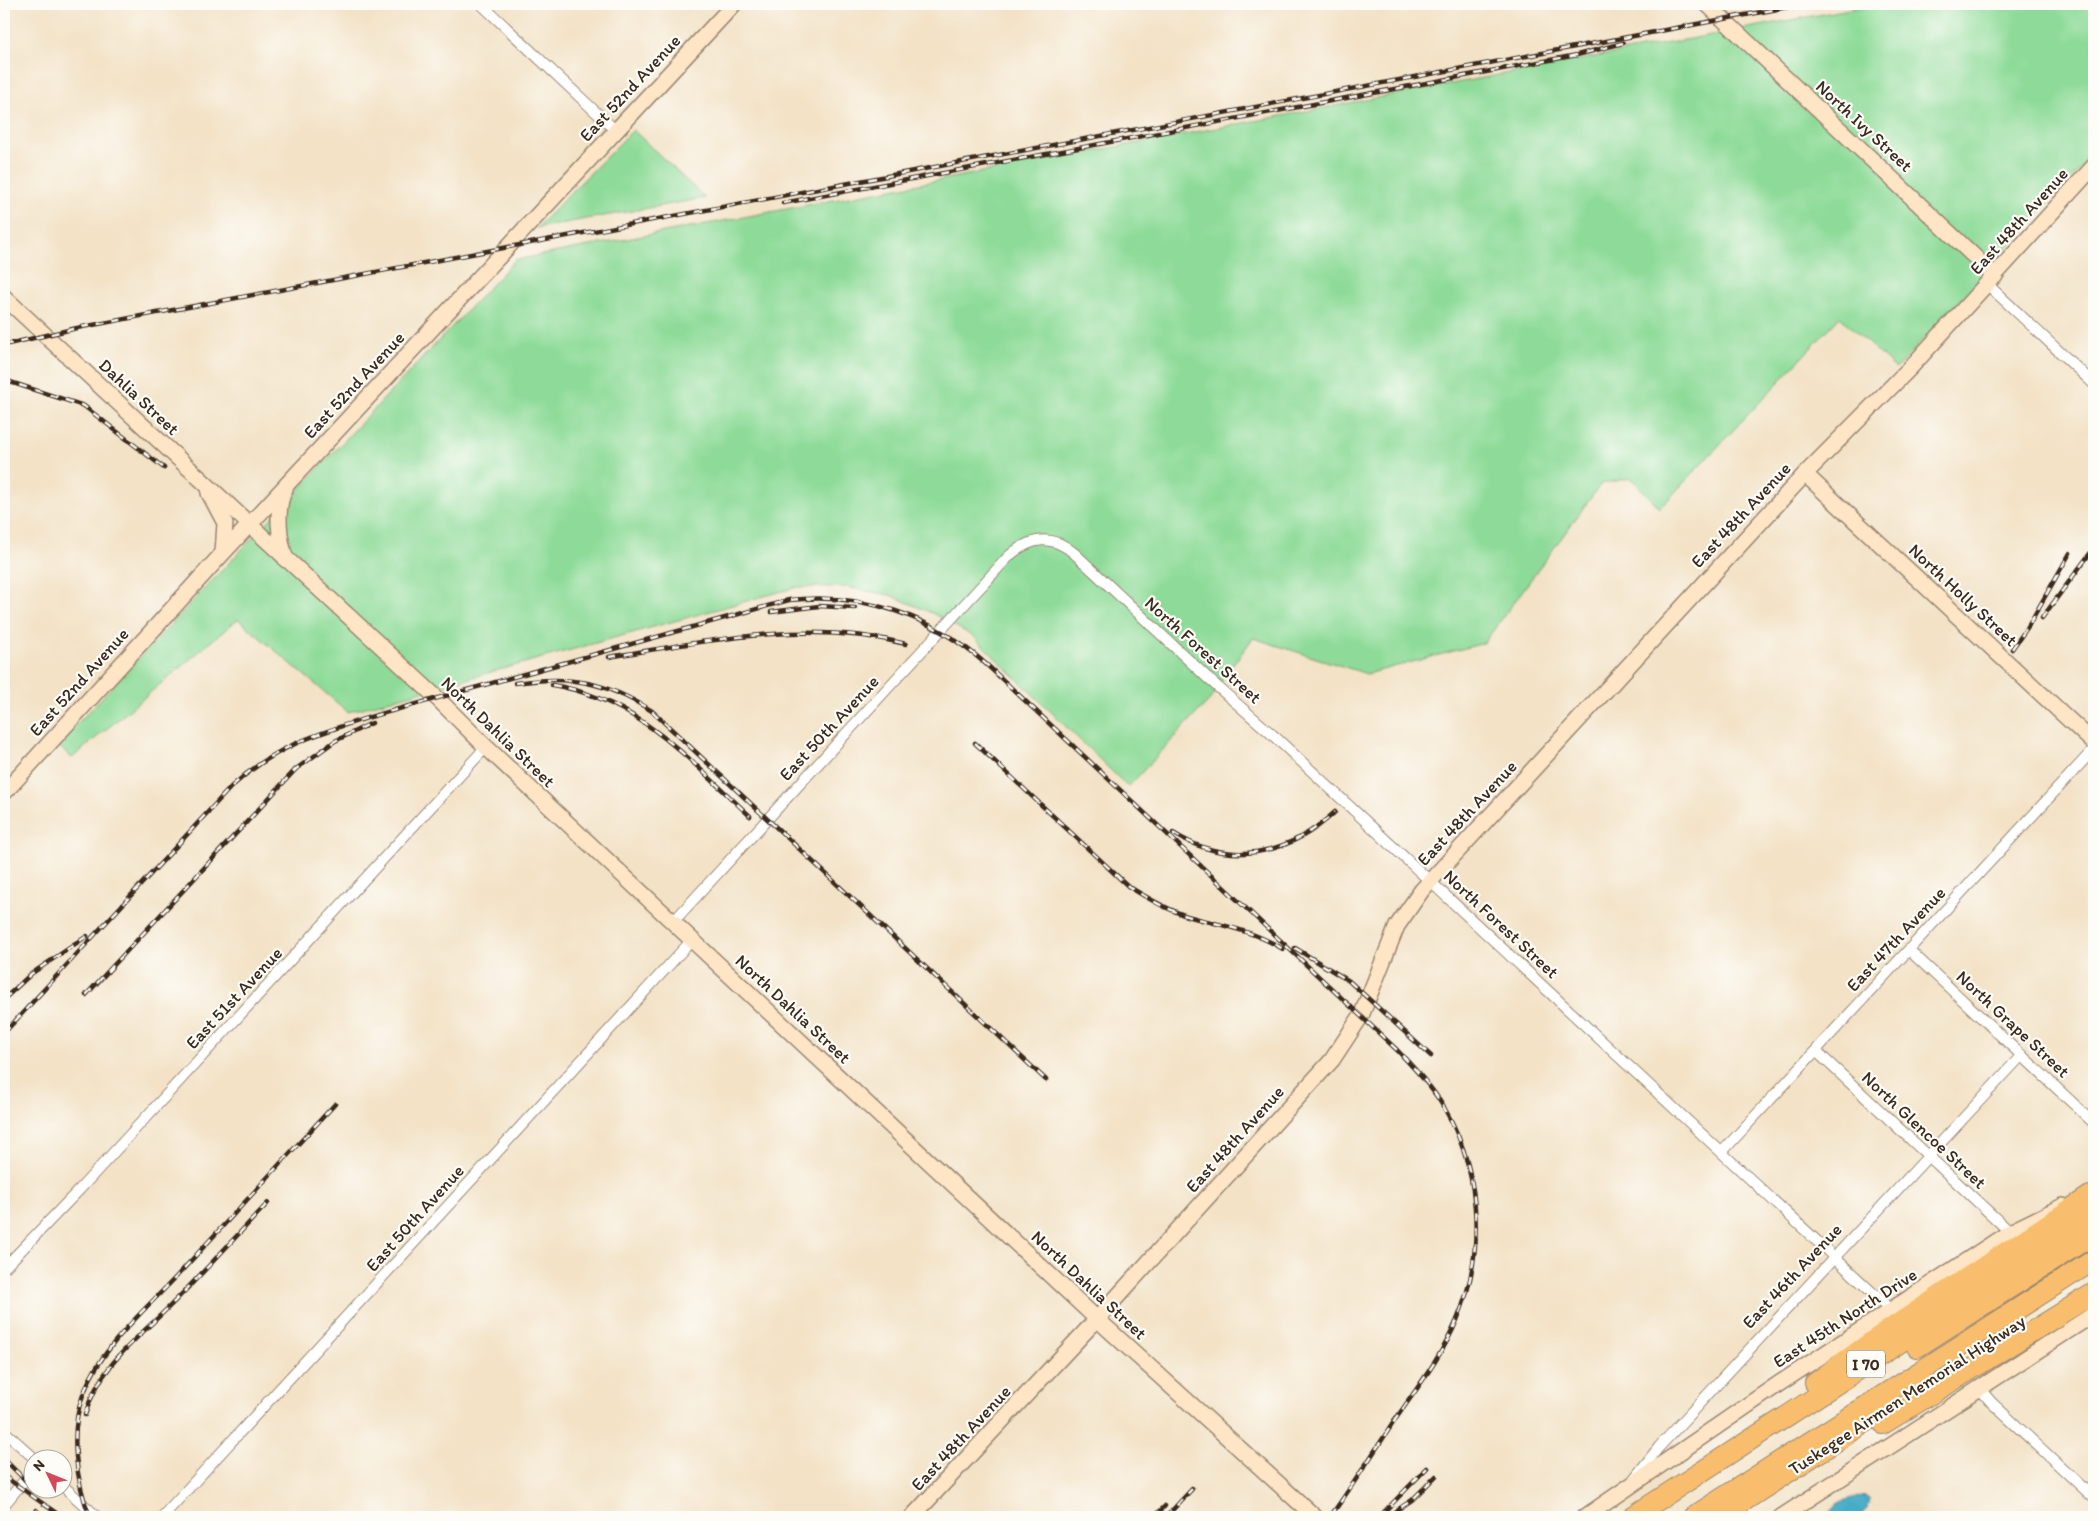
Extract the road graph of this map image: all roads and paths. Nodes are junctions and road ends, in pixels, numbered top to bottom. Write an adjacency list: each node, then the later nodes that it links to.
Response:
1 (481, 4): 4 (street)
2 (734, 4): 4 (street, East 52nd Avenue)
3 (1707, 4): 6 (street, North Ivy Street)
4 (616, 131): 11 (street, East 52nd Avenue)
5 (2094, 166): 6 (street, East 48th Avenue)
6 (1991, 280): 8 (street, North Ivy Street); 9 (street, East 48th Avenue)
7 (4, 297): 10 (street, Dahlia Street)
8 (2094, 384)
9 (1805, 474): 16 (street, North Holly Street); 20 (street, East 48th Avenue)
10 (196, 476): 12 (street, Dahlia Street); 13 (street)
11 (292, 479): 12 (street, East 52nd Avenue); 15 (street)
12 (249, 525): 13 (street, East 52nd Avenue); 15 (street, North Dahlia Street)
13 (223, 553): 19 (street, East 52nd Avenue)
14 (1009, 556): 20 (street, North Forest Street); 21 (street, East 50th Avenue)
15 (286, 560): 17 (street, North Dahlia Street)
16 (2094, 744)
17 (486, 747): 21 (street, North Dahlia Street); 36 (street, East 51st Avenue)
18 (2094, 749): 23 (street, East 47th Avenue)
19 (4, 793)
20 (1431, 881): 27 (street, North Forest Street); 41 (street, East 48th Avenue)
21 (673, 922): 22 (street, North Dahlia Street)
22 (692, 940): 41 (street, North Dahlia Street); 54 (street, East 50th Avenue)
23 (1909, 950): 24 (street, East 47th Avenue); 25 (street, North Grape Street)
24 (1816, 1051): 27 (street, East 47th Avenue); 28 (street, North Glencoe Street)
25 (2022, 1056): 26 (street, North Grape Street); 28 (street, East 46th Avenue)
26 (2094, 1123)
27 (1722, 1152): 34 (street, North Forest Street)
28 (1929, 1156): 32 (street, North Glencoe Street); 34 (street, East 46th Avenue)
29 (2092, 1194): 32 (street, East 45th North Drive); 52 (highway)
30 (2094, 1216): 52 (highway, I 70)
31 (2094, 1222): 42 (highway)
32 (2010, 1232): 39 (street, East 45th North Drive)
33 (2094, 1234): 42 (highway)
34 (1836, 1257): 39 (street, North Forest Street); 48 (street, East 46th Avenue)
35 (2094, 1260): 58 (highway)
36 (4, 1268)
37 (2094, 1272): 47 (highway, Tuskegee Airmen Memorial Highway)
38 (2094, 1293): 47 (highway)
39 (1891, 1310): 48 (street, East 45th North Drive)
40 (2094, 1314): 43 (street)
41 (1097, 1319): 55 (street, East 48th Avenue); 56 (street, North Dahlia Street)
42 (1936, 1334): 52 (highway)
43 (1979, 1388): 50 (street); 60 (street)
44 (4, 1431): 45 (street)
45 (23, 1448)
46 (22, 1483): 51 (street)
47 (1770, 1485): 59 (highway, Tuskegee Airmen Memorial Highway)
48 (1626, 1489): 57 (street, East 46th Avenue)
49 (72, 1494): 53 (street)
50 (2094, 1498)
51 (4, 1505)
52 (1642, 1516)
53 (97, 1517)
54 (162, 1517)
55 (912, 1517)
56 (1315, 1517)
57 (1585, 1517)
58 (1692, 1517)
59 (1719, 1517)
60 (1781, 1517)

